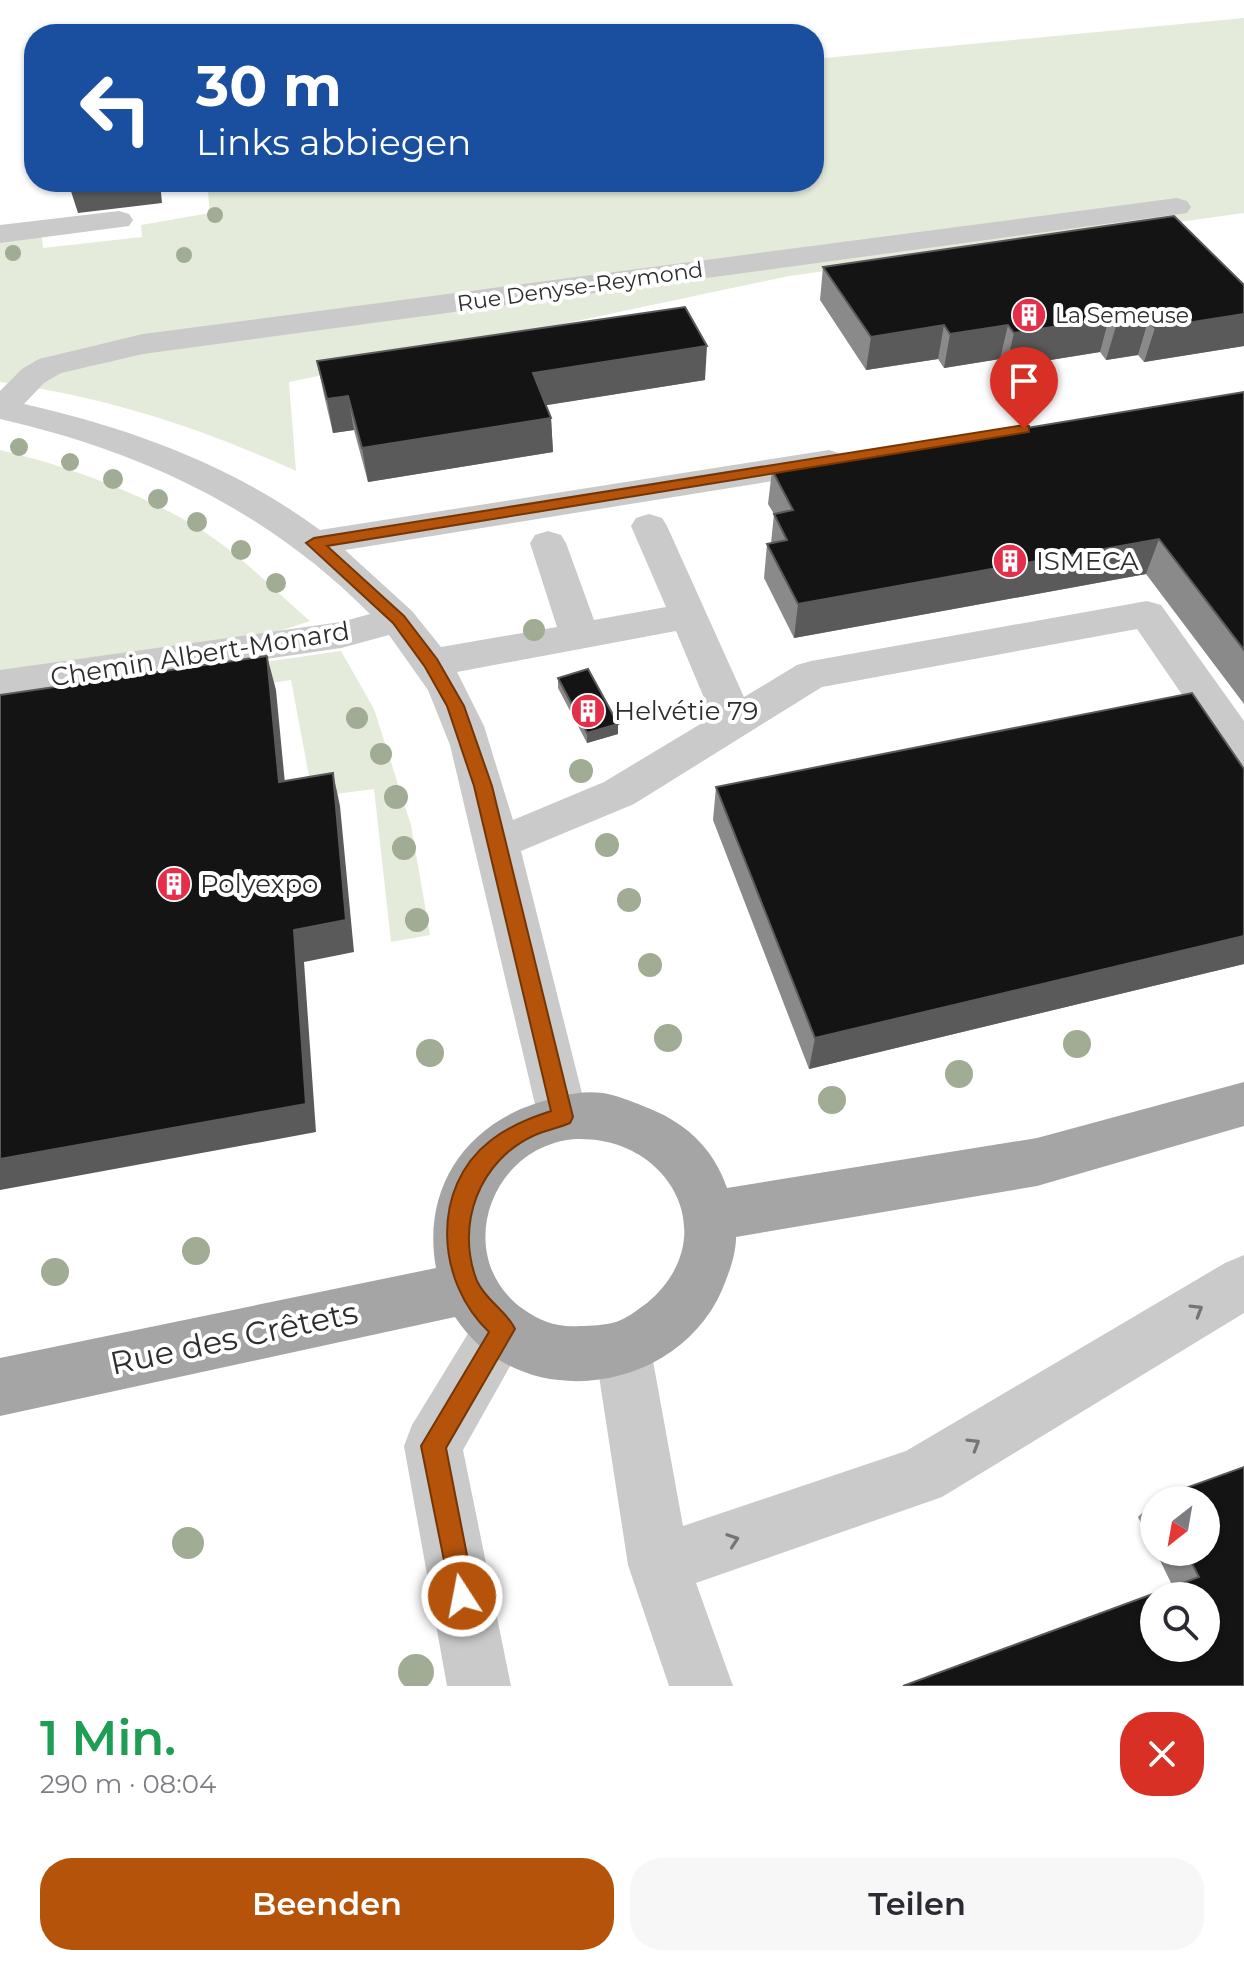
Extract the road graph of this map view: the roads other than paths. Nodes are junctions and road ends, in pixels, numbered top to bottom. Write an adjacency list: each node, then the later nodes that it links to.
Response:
1 (1177, 207): 4 (street, Rue Denyse-Reymond)
2 (119, 220): 3 (street)
3 (0, 234)
4 (0, 409): 7 (street)
5 (866, 455): 7 (street)
6 (649, 526): 9 (street)
7 (314, 543): 10 (street)
8 (548, 543): 11 (street)
9 (689, 616): 11 (street); 14 (street)
10 (398, 620): 12 (street); 13 (street, Chemin Albert-Monard)
11 (580, 636): 12 (street)
12 (432, 663): 16 (street)
13 (0, 684)
14 (734, 721): 15 (street); 16 (street)
15 (1244, 752)
16 (497, 842): 18 (street)
17 (1244, 1104): 19 (main road)
18 (563, 1117): 19 (main road); 21 (main road)
19 (710, 1216): 22 (main road)
20 (1244, 1282): 24 (street, one-way to 20)
21 (486, 1309): 22 (main road); 23 (main road, Rue des Crêtets); 25 (street)
22 (623, 1350): 24 (street)
23 (0, 1387)
24 (659, 1565): 26 (street)
25 (479, 1686)
26 (701, 1686)

